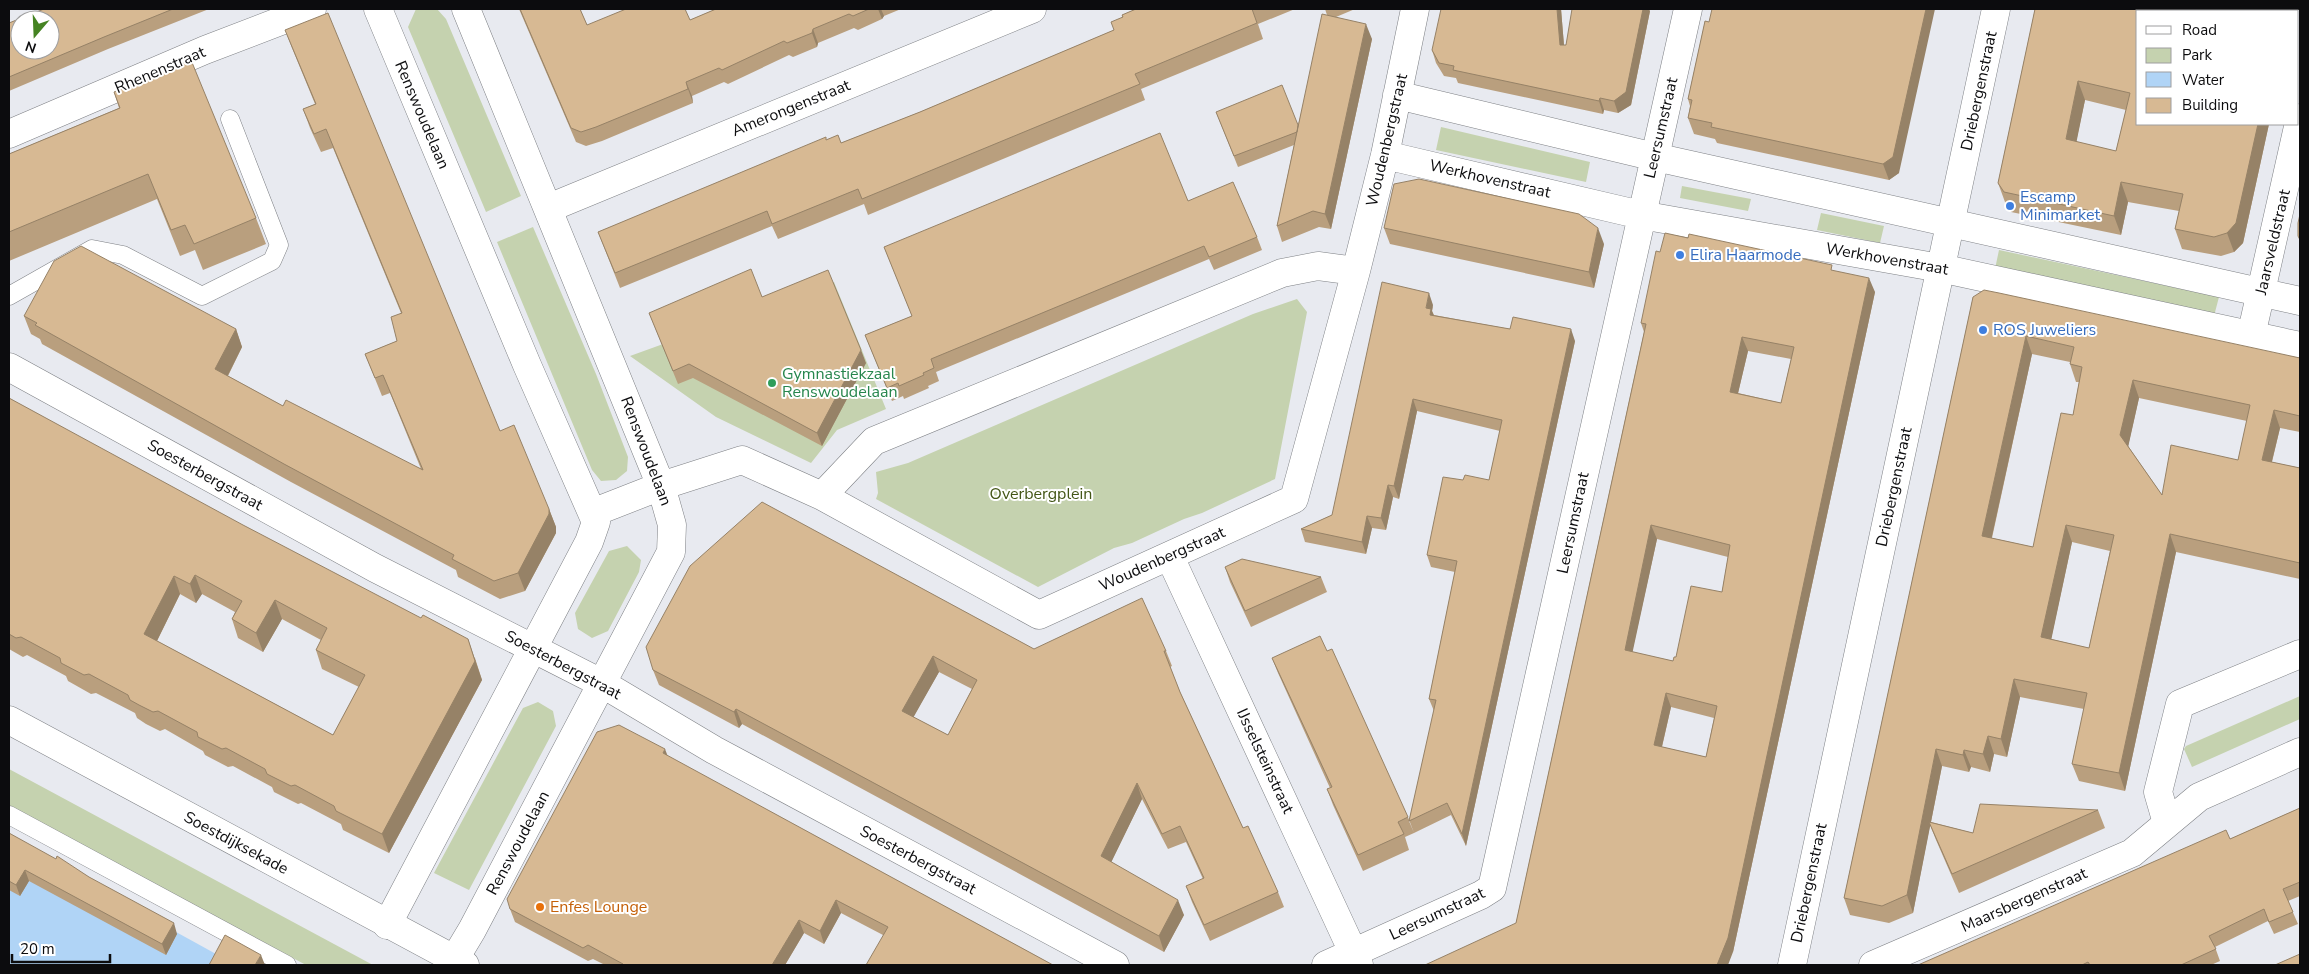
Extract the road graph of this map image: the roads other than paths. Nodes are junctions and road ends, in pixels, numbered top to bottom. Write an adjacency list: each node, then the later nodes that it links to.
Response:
1 (312, 9): 11 (street, Rhenenstraat)
2 (378, 9): 27 (street, Renswoudelaan)
3 (466, 9): 14 (street, Renswoudelaan)
4 (1032, 9): 14 (street, Amerongenstraat)
5 (1415, 9): 8 (street, Woudenbergstraat)
6 (1688, 9): 13 (street, Leersumstraat)
7 (1996, 9): 16 (street, Driebergenstraat)
8 (1397, 95): 12 (street, Woudenbergstraat); 13 (street)
9 (230, 119): 20 (lane)
10 (2298, 125): 19 (street, Jaarsveldstraat)
11 (9, 134)
12 (1385, 155): 15 (street, Werkhovenstraat); 18 (street, Woudenbergstraat)
13 (1655, 157): 15 (street, Leersumstraat); 16 (street)
14 (549, 208): 25 (street, Renswoudelaan)
15 (1641, 215): 17 (street, Werkhovenstraat); 37 (street, Leersumstraat)
16 (1950, 223): 17 (street, Driebergenstraat); 19 (street)
17 (1940, 268): 22 (street, Werkhovenstraat); 42 (street, Driebergenstraat)
18 (1356, 270): 26 (street); 28 (street, Woudenbergstraat)
19 (2262, 292): 21 (street); 22 (street, Jaarsveldstraat)
20 (9, 296)
21 (2300, 301)
22 (2251, 336): 23 (street, Werkhovenstraat)
23 (2300, 346)
24 (9, 367): 29 (street, Soesterbergstraat)
25 (661, 486): 26 (street, Woudenbergstraat); 27 (street, Woudenbergstraat); 31 (street, Renswoudelaan)
26 (822, 496): 28 (street, Woudenbergstraat)
27 (592, 513): 29 (street, Renswoudelaan)
28 (1170, 557): 37 (street, IJsselsteinstraat)
29 (534, 649): 31 (street, Soesterbergstraat); 36 (street, Renswoudelaan)
30 (2300, 654): 35 (street)
31 (603, 684): 38 (street, Renswoudelaan); 40 (street, Soesterbergstraat)
32 (9, 720): 36 (street, Soestdijksekade)
33 (2300, 752): 35 (street, Maarsbergenstraat)
34 (9, 815): 39 (lane)
35 (2167, 823): 43 (street, Maarsbergenstraat)
36 (388, 925): 38 (street, Soestdijksekade)
37 (1356, 959): 41 (street)
38 (459, 962)
39 (287, 965)
40 (1115, 965)
41 (1326, 965)
42 (1792, 965)
43 (1873, 965)

